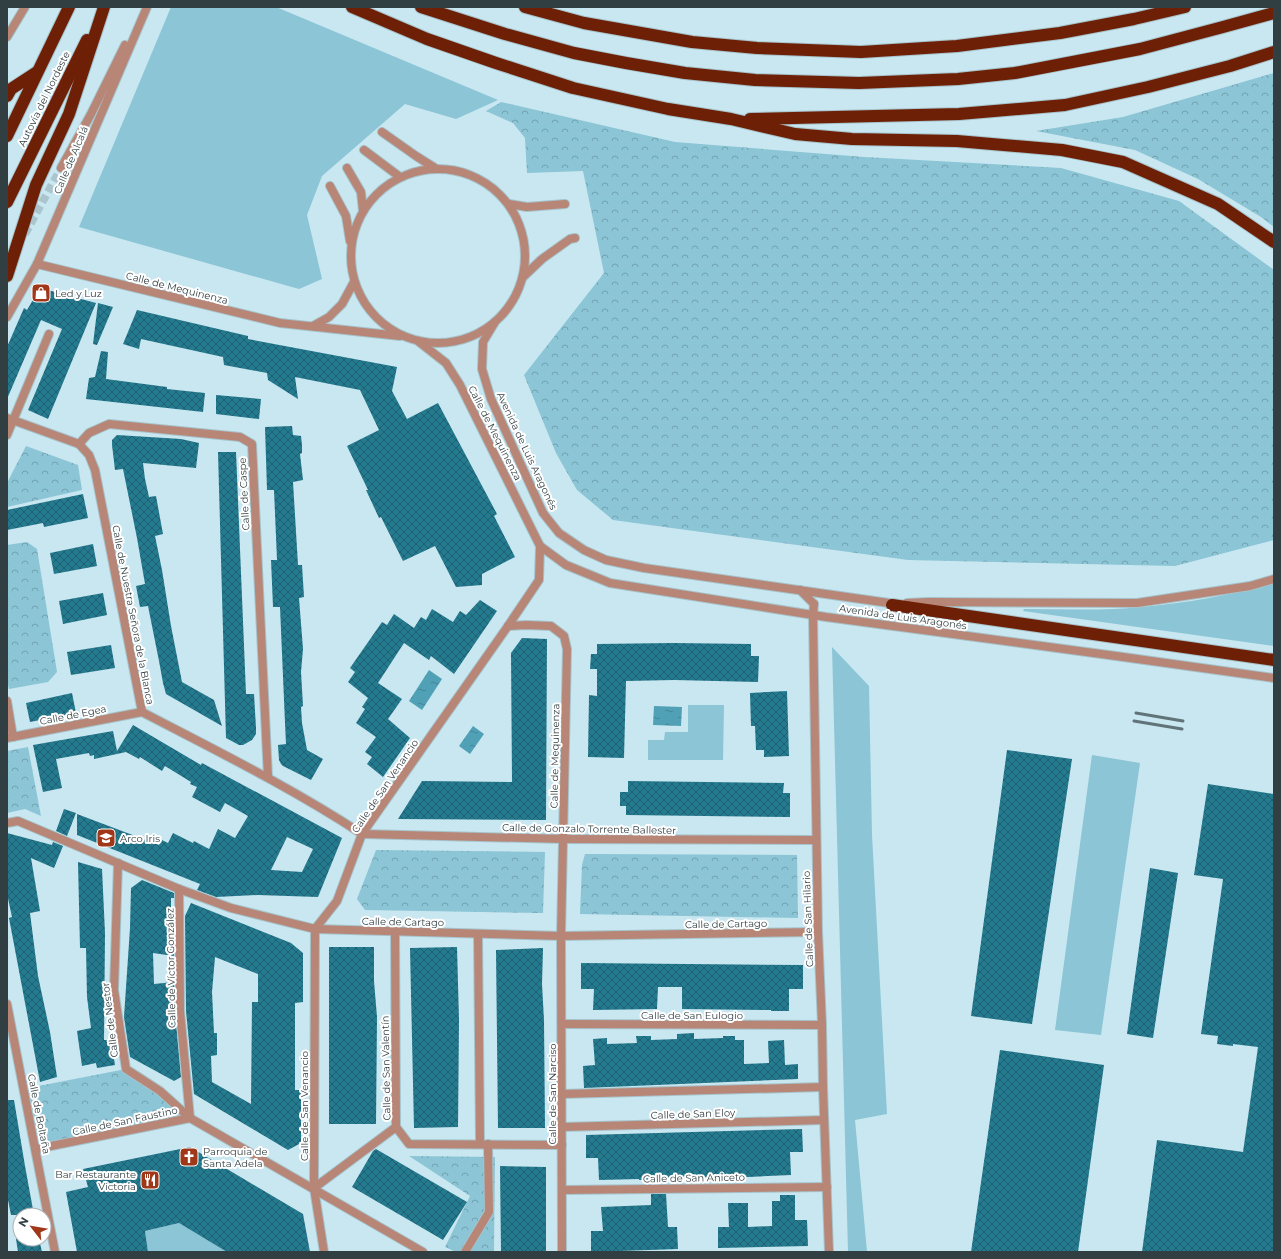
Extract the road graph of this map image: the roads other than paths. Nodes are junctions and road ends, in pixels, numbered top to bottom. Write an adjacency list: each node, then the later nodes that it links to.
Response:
1 (25, 7): 10 (street)
2 (69, 7): 12 (highway, Autovía del Nordeste)
3 (104, 7): 23 (highway, Autovía del Nordeste); 31 (highway)
4 (146, 7): 18 (street, Calle de Alcalá); 30 (street, Calle de Alcalá)
5 (352, 7): 14 (highway)
6 (421, 7): 9 (highway)
7 (525, 7): 8 (highway)
8 (1185, 7)
9 (1274, 13)
10 (7, 37)
11 (1274, 52): 14 (highway)
12 (38, 71): 13 (highway); 16 (highway, Autovía del Nordeste)
13 (7, 96)
14 (731, 119): 28 (highway)
15 (382, 132): 20 (street)
16 (7, 136)
17 (364, 150): 21 (street)
18 (61, 168)
19 (347, 168): 26 (street)
20 (435, 168): 21 (street); 24 (street)
21 (400, 177): 26 (street)
22 (330, 186): 29 (street)
23 (7, 202)
24 (508, 204): 25 (street); 32 (street)
25 (565, 204)
26 (363, 210): 29 (street)
27 (575, 238): 32 (street)
28 (1274, 242)
29 (351, 246): 33 (street)
30 (37, 264): 34 (street, Calle de Alcalá); 36 (street, Calle de Mequinenza)
31 (7, 276)
32 (523, 277): 35 (street)
33 (354, 282): 36 (street); 38 (street)
34 (7, 317)
35 (495, 322): 39 (street); 45 (street, Avenida de Luis Aragonés)
36 (313, 326): 38 (street, Calle de Mequinenza)
37 (49, 334): 40 (street)
38 (405, 337): 39 (street)
39 (418, 341): 43 (street, Calle de Mequinenza)
40 (10, 419): 41 (street); 42 (street)
41 (7, 435)
42 (79, 444): 54 (street, Calle de Nuestra Señora de la Blanca); 56 (street, Calle de Caspe)
43 (540, 546): 49 (street, Avenida de Luis Aragonés); 50 (street, Calle de San Venancio)
44 (1274, 579): 48 (street, Avenida de Luis Aragonés)
45 (800, 590): 46 (street, Avenida de Luis Aragonés); 47 (street)
46 (831, 595): 47 (street); 48 (street, Avenida de Luis Aragonés)
47 (814, 604): 49 (street, Calle de San Hilario)
48 (892, 605): 51 (highway)
49 (813, 615): 52 (street, Avenida de Luis Aragonés); 60 (street, Calle de San Hilario)
50 (508, 626): 58 (street, Calle de San Venancio); 59 (street, Calle de Mequinenza)
51 (1274, 660)
52 (1274, 678)
53 (7, 701): 55 (street)
54 (142, 712): 55 (street, Calle de Egea); 56 (street, Calle de Nuestra Señora de la Blanca)
55 (10, 737)
56 (268, 777): 58 (street, Calle de Nuestra Señora de la Blanca)
57 (7, 823): 61 (street, Calle de Cartago)
58 (362, 834): 59 (street, Calle de Gonzalo Torrente Ballester); 63 (street, Calle de San Venancio)
59 (564, 839): 60 (street, Calle de Gonzalo Torrente Ballester); 67 (street, Calle de Mequinenza)
60 (816, 840): 65 (street, Calle de San Hilario)
61 (118, 863): 62 (street, Calle de Cartago); 73 (street, Calle de Nestor)
62 (179, 890): 63 (street, Calle de Cartago); 73 (street, Calle de Víctor González)
63 (315, 929): 64 (street, Calle de Cartago); 81 (street, Calle de San Venancio)
64 (395, 931): 66 (street, Calle de Cartago); 75 (street, Calle de San Valentín)
65 (818, 932): 67 (street, Calle de Cartago); 70 (street, Calle de San Hilario)
66 (478, 934): 67 (street, Calle de Cartago); 77 (street)
67 (561, 936): 69 (street, Calle de San Narciso)
68 (7, 1004): 79 (street, Calle de Boltaña)
69 (562, 1024): 70 (street, Calle de San Eulogio); 72 (street, Calle de San Narciso)
70 (822, 1025): 71 (street, Calle de San Hilario)
71 (822, 1087): 72 (street); 74 (street, Calle de San Hilario)
72 (562, 1094): 76 (street, Calle de San Narciso)
73 (190, 1118): 79 (street, Calle de San Faustino); 81 (street, Calle de San Faustino)
74 (824, 1120): 76 (street, Calle de San Eloy); 80 (street, Calle de San Hilario)
75 (396, 1127): 77 (street, Calle de San Valentín); 81 (street)
76 (562, 1127): 78 (street, Calle de San Narciso)
77 (484, 1144): 78 (street, Calle de San Valentín); 86 (street)
78 (562, 1145): 82 (street, Calle de San Narciso)
79 (36, 1149): 83 (street, Calle de Boltaña)
80 (827, 1187): 82 (street, Calle de San Aniceto); 88 (street, Calle de San Hilario)
81 (314, 1188): 84 (street, Calle de San Venancio); 85 (street, Calle de San Faustino)
82 (562, 1190): 87 (street, Calle de San Narciso)
83 (55, 1252)
84 (324, 1252)
85 (423, 1252)
86 (465, 1252)
87 (562, 1252)
88 (829, 1252)

